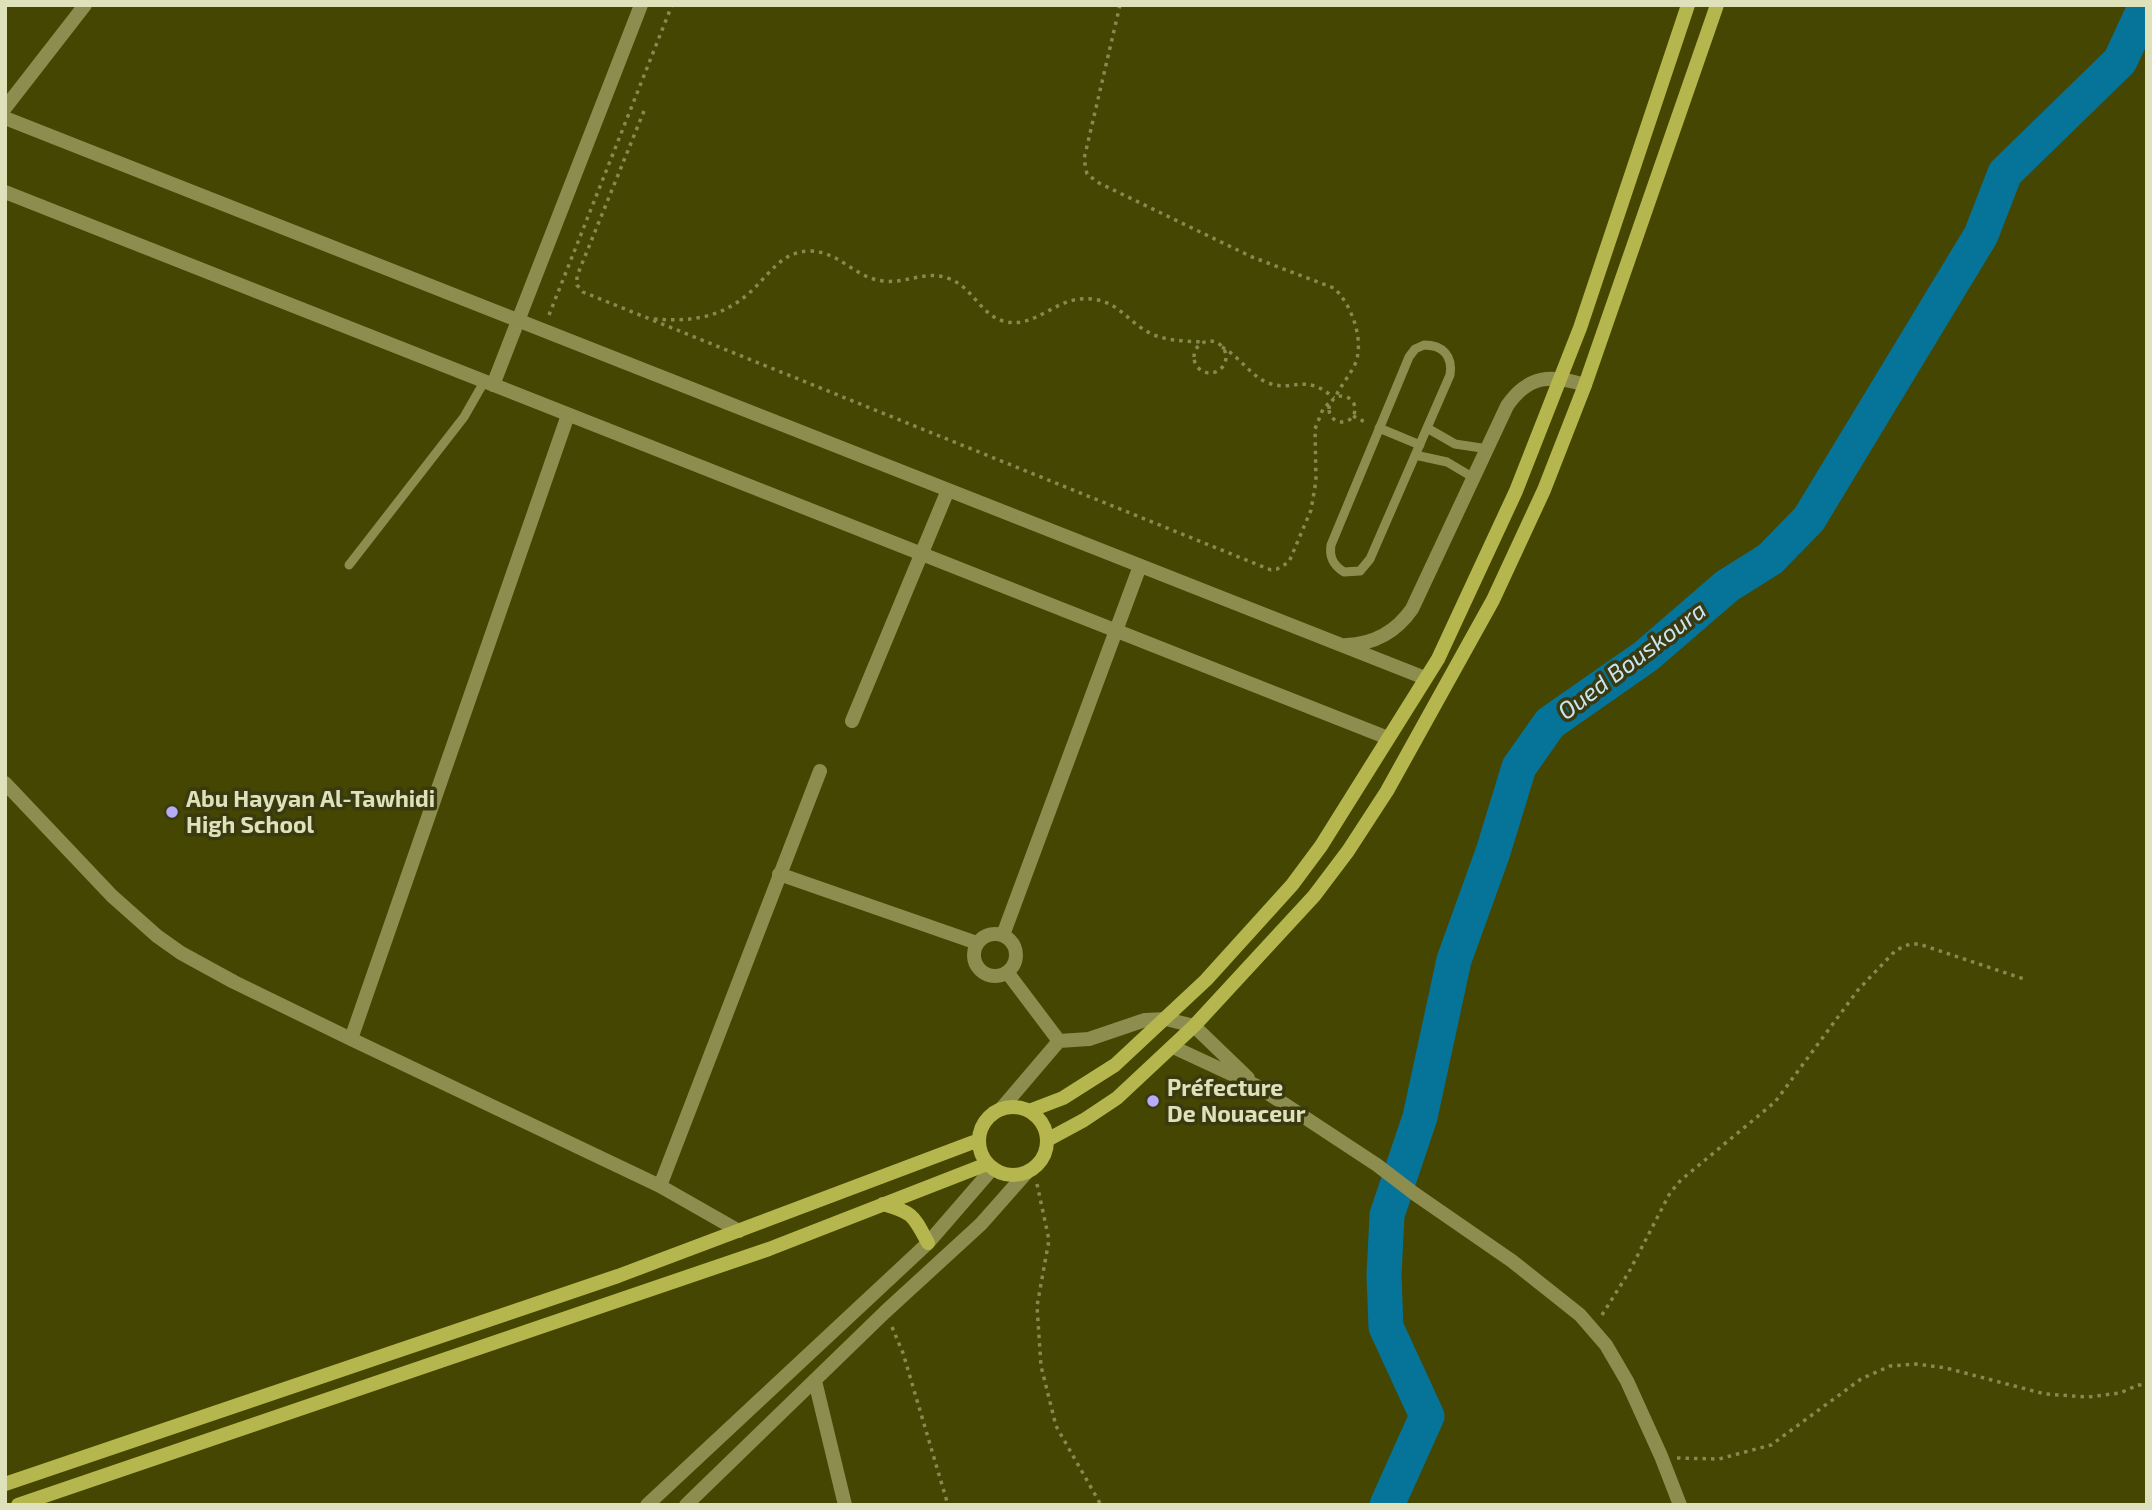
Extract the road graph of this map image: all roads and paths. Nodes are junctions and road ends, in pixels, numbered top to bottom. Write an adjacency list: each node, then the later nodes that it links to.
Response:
1 (85, 5): 7 (street)
2 (641, 5): 12 (street)
3 (672, 5): 13 (path)
4 (1120, 5): 19 (path)
5 (1688, 5): 16 (main road)
6 (1717, 5): 18 (main road)
7 (5, 108)
8 (644, 111): 11 (path)
9 (5, 118): 12 (street)
10 (5, 192): 17 (street)
11 (648, 319): 14 (path); 19 (path)
12 (517, 320): 13 (street); 17 (street)
13 (544, 330): 27 (street)
14 (1203, 342): 15 (path); 15 (path)
15 (1222, 347): 19 (path)
16 (1560, 377): 18 (street); 24 (street); 33 (main road)
17 (488, 383): 20 (street); 29 (lane)
18 (1585, 385): 44 (main road)
19 (1334, 399): 19 (path)
20 (568, 415): 28 (street); 45 (street)
21 (1380, 428): 22 (lane); 23 (lane); 25 (lane)
22 (1427, 428): 23 (lane); 24 (lane)
23 (1420, 445): 25 (lane)
24 (1488, 449): 26 (street)
25 (1415, 455): 26 (lane)
26 (1474, 478): 32 (street)
27 (948, 490): 28 (street); 30 (street)
28 (921, 554): 31 (street); 34 (street)
29 (349, 565)
30 (1140, 566): 31 (street); 32 (street)
31 (1116, 631): 35 (street); 39 (street)
32 (1345, 645): 33 (street)
33 (1425, 678): 35 (main road)
34 (852, 721)
35 (1388, 738): 43 (main road)
36 (820, 771): 38 (street)
37 (5, 783): 45 (street)
38 (779, 874): 40 (street); 55 (street)
39 (1003, 935): 40 (street); 41 (street)
40 (977, 943): 41 (street)
41 (1007, 972): 46 (street)
42 (2024, 979): 60 (path)
43 (1166, 1019): 44 (street); 46 (street); 50 (main road)
44 (1194, 1026): 47 (main road); 48 (street)
45 (351, 1039): 55 (street)
46 (1059, 1041): 49 (street)
47 (1173, 1047): 48 (street); 52 (main road)
48 (1256, 1086): 60 (street)
49 (1001, 1109): 50 (main road); 51 (main road)
50 (1029, 1111): 52 (main road)
51 (979, 1140): 53 (main road); 57 (main road)
52 (1047, 1140): 54 (main road)
53 (990, 1166): 54 (main road); 56 (main road); 58 (street)
54 (1030, 1170): 59 (street); 71 (path)
55 (660, 1186): 57 (street)
56 (883, 1204): 58 (main road); 65 (main road)
57 (738, 1231): 64 (main road)
58 (928, 1243): 67 (street)
59 (885, 1312): 61 (street); 70 (path)
60 (1593, 1328): 63 (street)
61 (815, 1381): 68 (street); 69 (street)
62 (2147, 1385): 63 (path)
63 (1661, 1457): 72 (street)
64 (5, 1484)
65 (52, 1499): 66 (main road)
66 (18, 1505)
67 (648, 1505)
68 (686, 1505)
69 (845, 1505)
70 (948, 1505)
71 (1101, 1505)
72 (1680, 1505)

